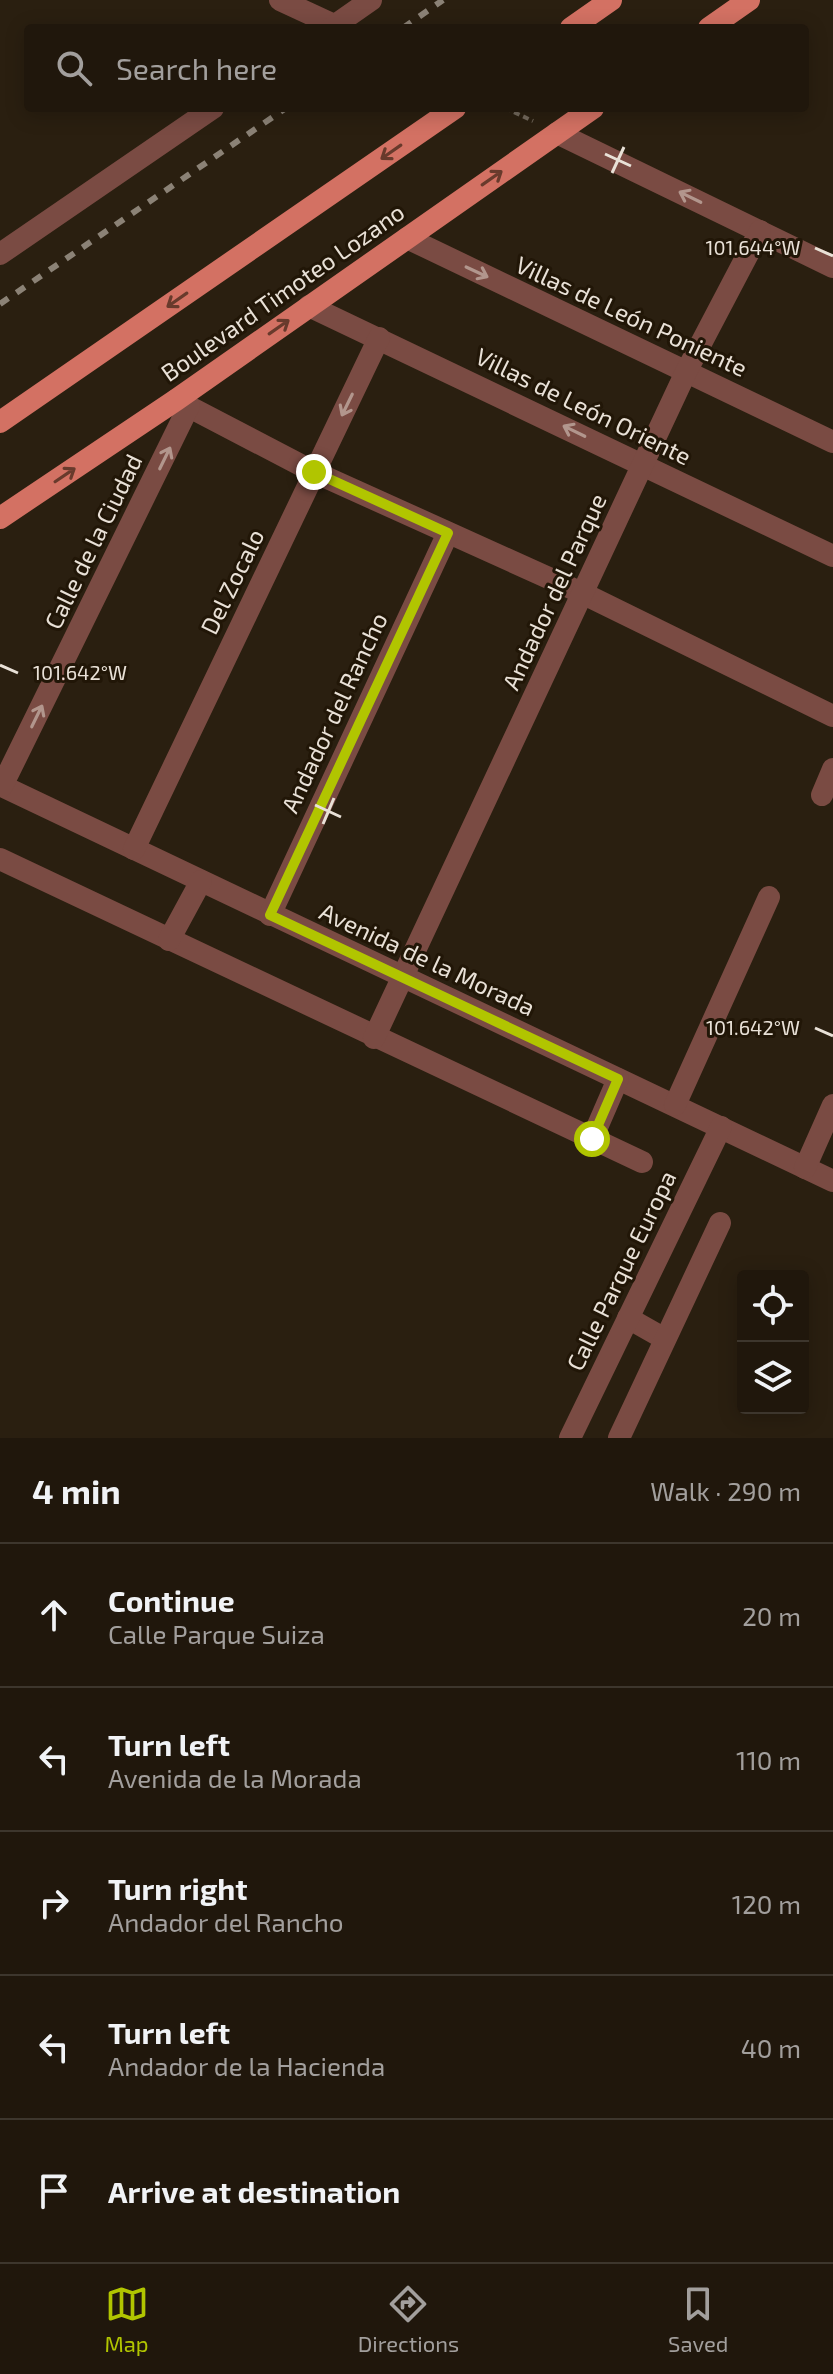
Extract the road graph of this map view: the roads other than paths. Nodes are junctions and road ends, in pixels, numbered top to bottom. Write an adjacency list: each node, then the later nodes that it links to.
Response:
1 (280, 0): 5 (street)
2 (371, 0): 6 (street)
3 (611, 0): 7 (main road)
4 (749, 0): 8 (main road)
5 (326, 24)
6 (336, 24)
7 (577, 24)
8 (715, 24)
9 (207, 112): 15 (street)
10 (449, 112): 21 (main road, one-way to 21)
11 (587, 112): 12 (main road, Boulevard Timoteo Lozano)
12 (557, 133): 13 (street, one-way to 12); 14 (main road, Boulevard Timoteo Lozano, one-way to 12)
13 (760, 231): 16 (street); 19 (street, Andador del Parque)
14 (407, 238): 17 (main road, Boulevard Timoteo Lozano); 19 (street, Villas de León Poniente, one-way to 19)
15 (0, 254)
16 (833, 267)
17 (309, 306): 18 (street, Villas de León Oriente); 20 (main road, Boulevard Timoteo Lozano, one-way to 17)
18 (379, 338): 23 (street, Villas de León Oriente, one-way to 18); 24 (street, Del Zocalo, one-way to 24)
19 (686, 372): 22 (street, Villas de León Poniente); 23 (street, Andador del Parque)
20 (182, 403): 24 (street); 25 (main road, Boulevard Timoteo Lozano, one-way to 20); 31 (street, Calle de la Ciudad, one-way to 20)
21 (0, 422)
22 (833, 442)
23 (644, 465): 27 (street, Villas de León Oriente); 28 (street, Andador del Parque)
24 (314, 472): 26 (street); 33 (street, Del Zocalo)
25 (0, 518)
26 (448, 533): 28 (street); 37 (street, Andador del Rancho)
27 (833, 556)
28 (582, 593): 29 (street); 39 (street, Andador del Parque)
29 (833, 716)
30 (833, 769): 32 (street)
31 (1, 786): 33 (street, Avenida de la Morada)
32 (822, 795)
33 (134, 849): 35 (street, Avenida de la Morada)
34 (0, 859): 38 (street)
35 (201, 881): 37 (street, Avenida de la Morada); 38 (street)
36 (769, 897): 42 (street)
37 (270, 915): 39 (street, Avenida de la Morada)
38 (169, 940): 40 (street)
39 (401, 977): 40 (street, Andador del Parque); 41 (street, Avenida de la Morada)
40 (374, 1038): 45 (street)
41 (618, 1079): 42 (street, Avenida de la Morada); 45 (street)
42 (675, 1105): 44 (street, Avenida de la Morada)
43 (833, 1105): 47 (street)
44 (721, 1127): 47 (street, Avenida de la Morada); 50 (street, Calle Parque Europa)
45 (592, 1139): 46 (street)
46 (642, 1162)
47 (805, 1168): 48 (street, Avenida de la Morada)
48 (833, 1181)
49 (720, 1223): 51 (street)
50 (628, 1318): 51 (street); 52 (street, Calle Parque Europa)
51 (665, 1339): 53 (street)
52 (570, 1438)
53 (619, 1438)

